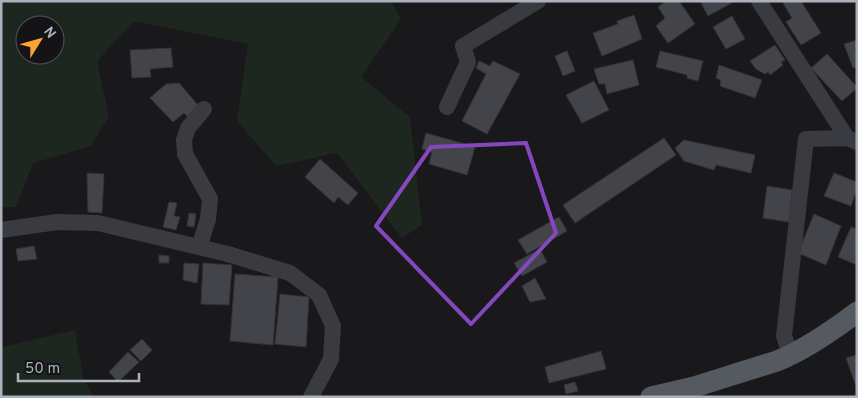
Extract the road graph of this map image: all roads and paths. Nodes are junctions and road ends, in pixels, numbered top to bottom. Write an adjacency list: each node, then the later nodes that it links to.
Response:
1 (538, 1): 3 (street)
2 (759, 1): 5 (street)
3 (447, 107)
4 (204, 109): 7 (street)
5 (852, 140): 9 (street)
6 (1, 230): 7 (street)
7 (199, 247): 10 (street)
8 (857, 312): 9 (main road)
9 (791, 355): 11 (main road)
10 (311, 397)
11 (651, 397)

